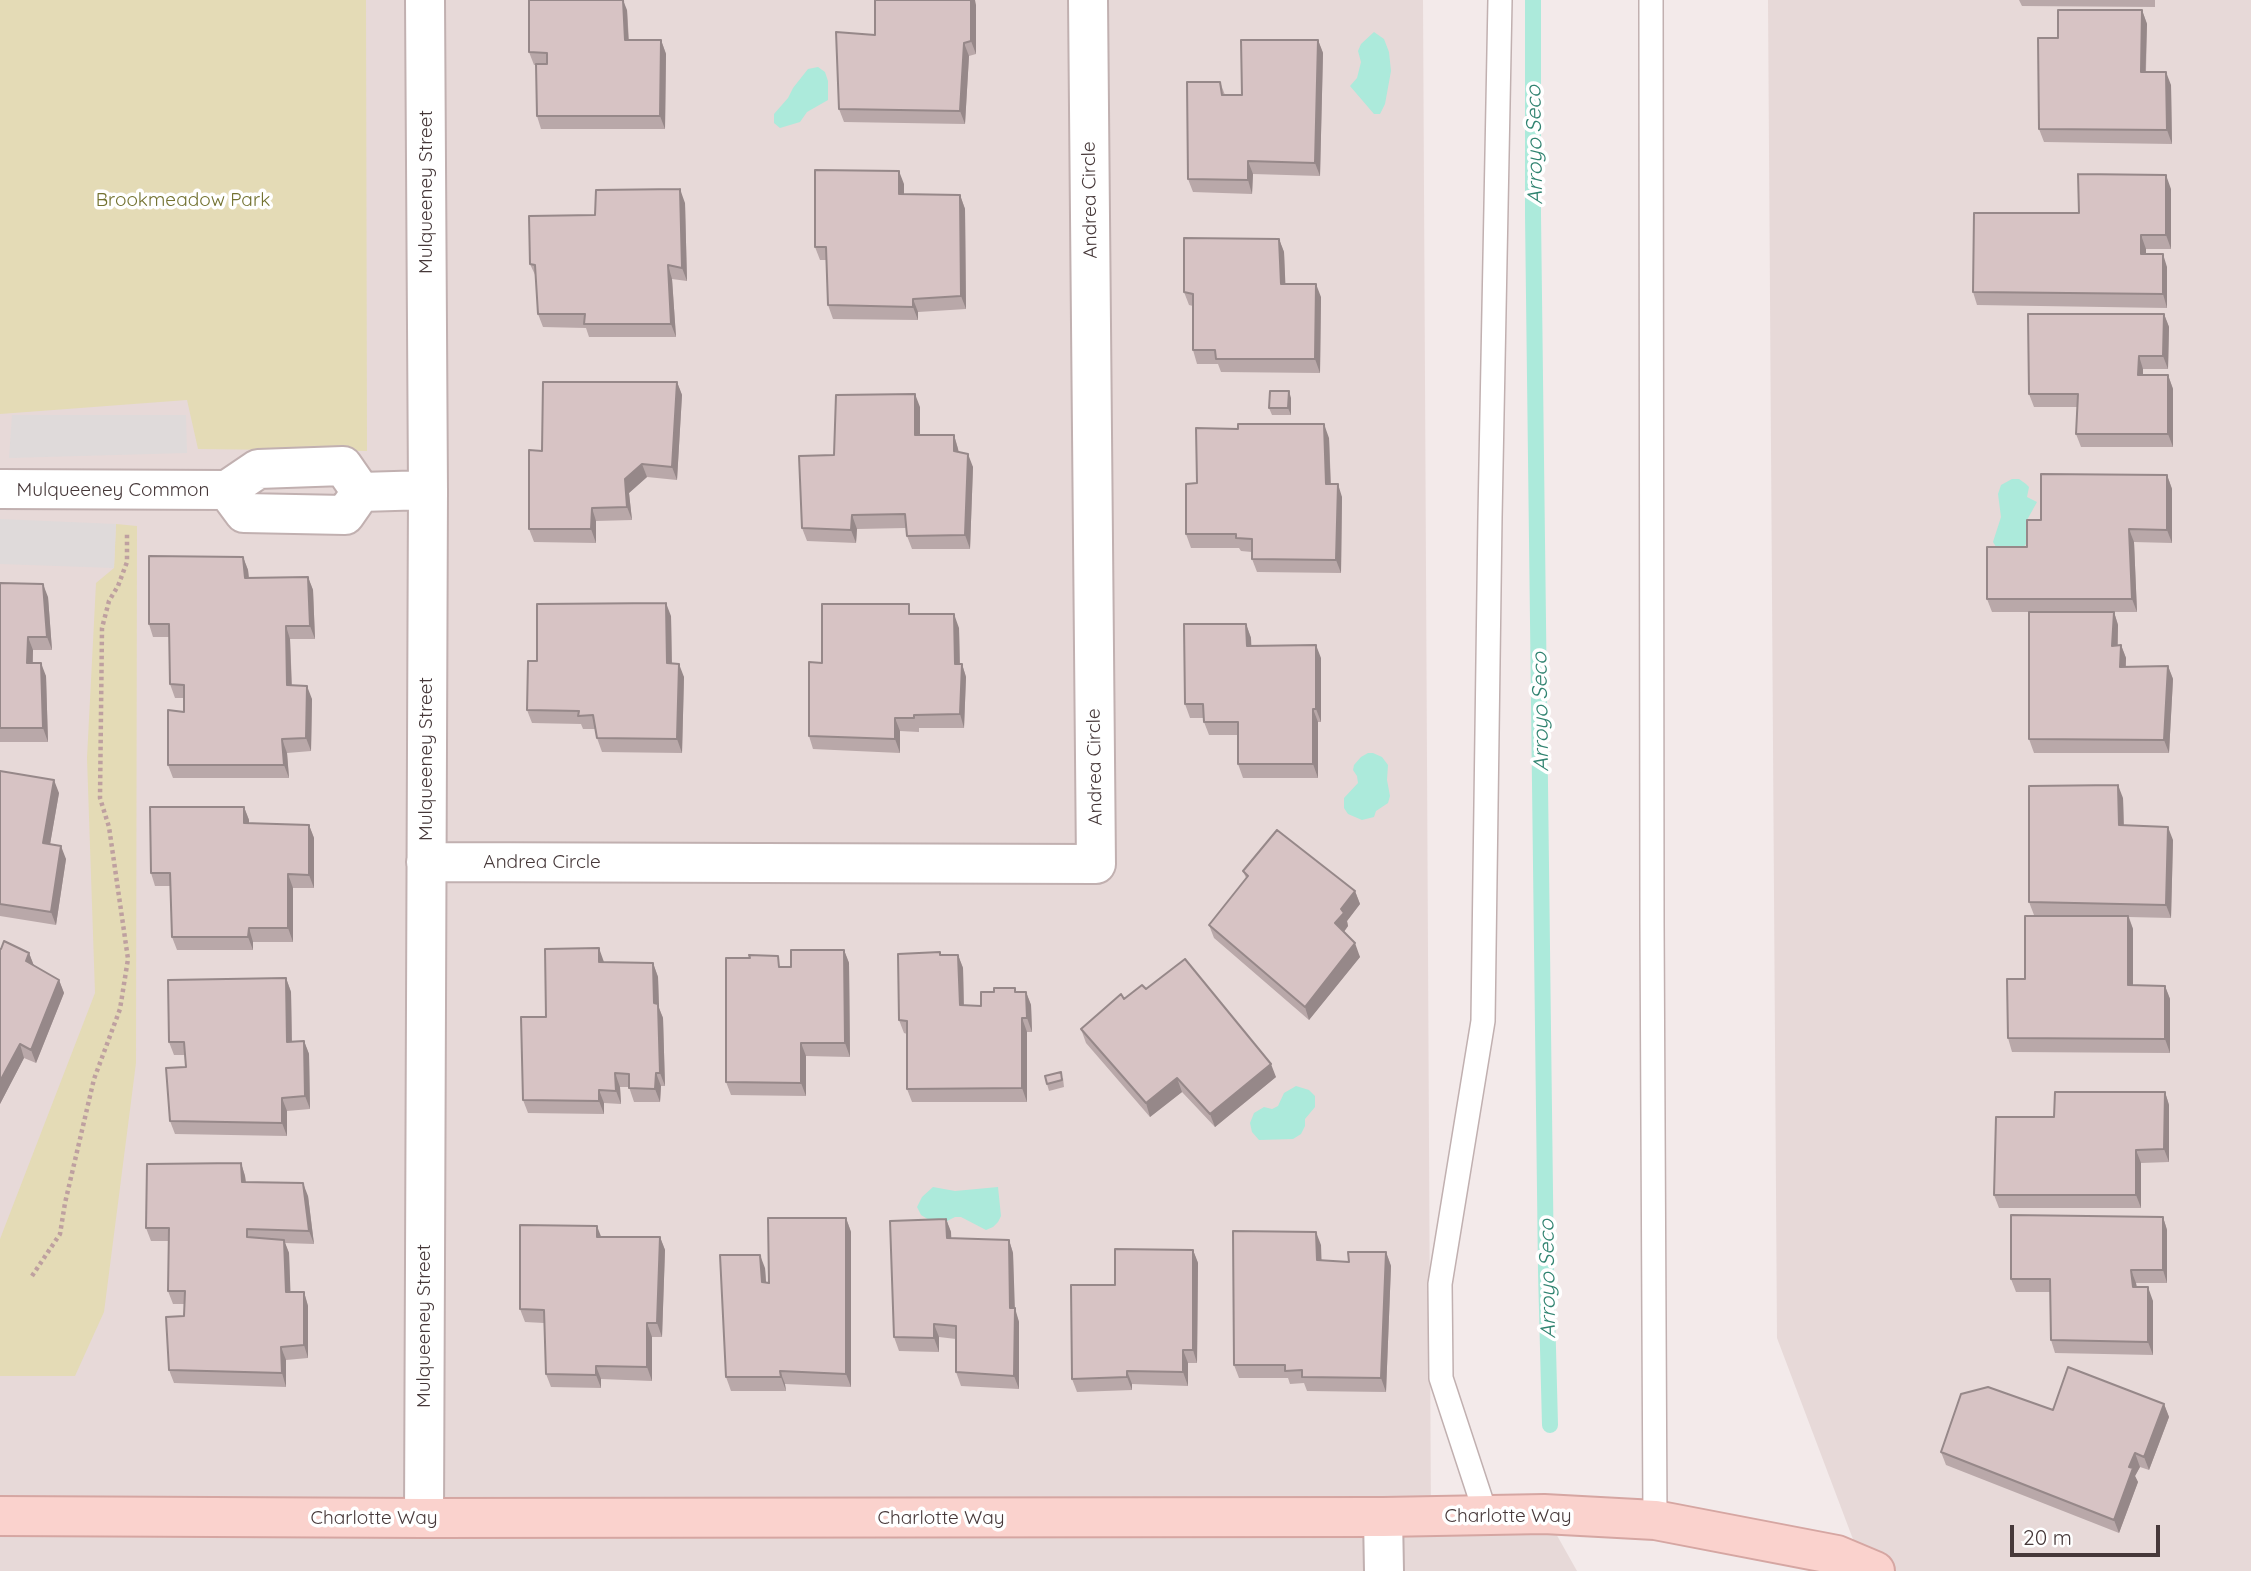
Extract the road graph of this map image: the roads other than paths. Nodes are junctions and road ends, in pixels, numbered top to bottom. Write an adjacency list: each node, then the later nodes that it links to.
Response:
1 (425, 0): 6 (street, Mulqueeney Street)
2 (1088, 0): 7 (street, Andrea Circle)
3 (1500, 0): 8 (lane)
4 (1651, 0): 12 (lane)
5 (0, 489): 6 (street, Mulqueeney Common)
6 (428, 490): 7 (street, Mulqueeney Street)
7 (426, 862): 11 (street, Mulqueeney Street)
8 (1486, 1515): 10 (street, Charlotte Way); 12 (street, Charlotte Way)
9 (0, 1516): 11 (street, Charlotte Way)
10 (1383, 1517): 11 (street, Charlotte Way); 13 (street)
11 (424, 1518)
12 (1655, 1520): 14 (street, Charlotte Way)
13 (1384, 1571)
14 (1875, 1571)

